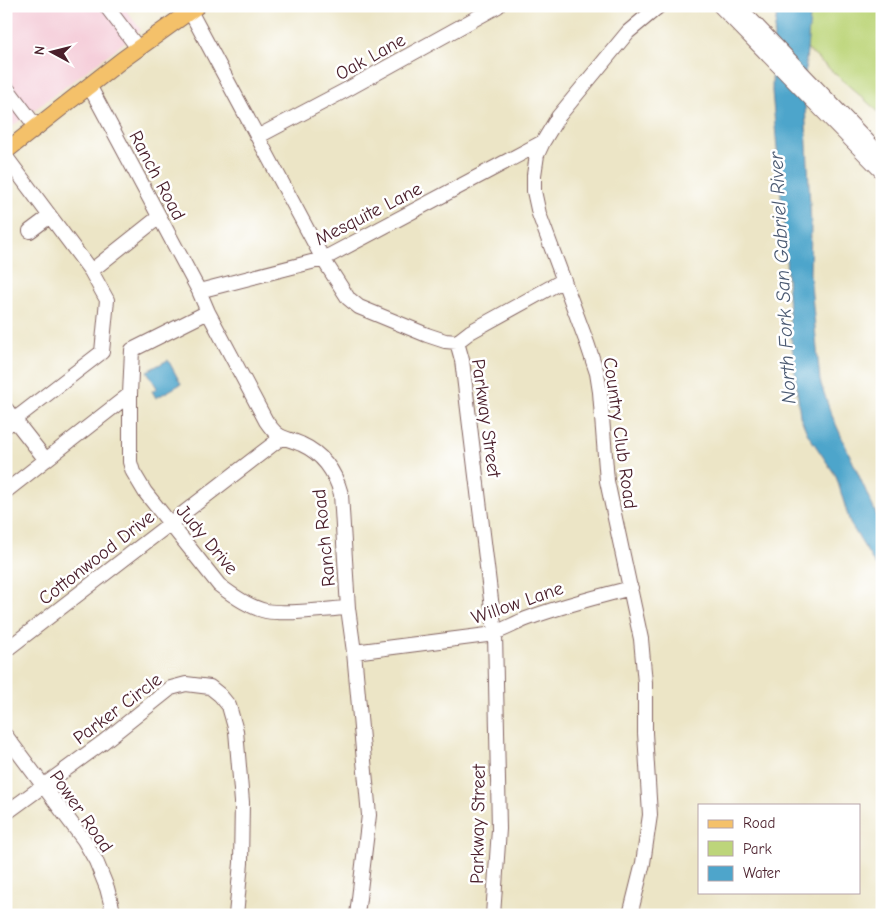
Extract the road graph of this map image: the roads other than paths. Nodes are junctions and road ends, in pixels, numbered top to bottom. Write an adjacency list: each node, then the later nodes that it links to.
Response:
1 (106, 6): 7 (street)
2 (498, 6): 11 (street, Oak Lane)
3 (659, 6): 12 (street, Country Club Road)
4 (720, 6): 16 (street)
5 (738, 6): 14 (street)
6 (192, 8): 7 (main road); 11 (street, Parkway Street)
7 (138, 48): 8 (main road)
8 (90, 86): 10 (main road); 18 (street, Ranch Road)
9 (6, 87): 10 (street)
10 (37, 128): 13 (main road)
11 (259, 136): 20 (street, Parkway Street)
12 (543, 142): 20 (street, Mesquite Lane); 22 (street, Country Club Road)
13 (6, 151)
14 (882, 156)
15 (6, 157): 17 (street)
16 (882, 172)
17 (50, 216): 19 (street); 21 (street)
18 (159, 217): 21 (street); 23 (street, Ranch Road)
19 (30, 231)
20 (323, 259): 23 (street, Mesquite Lane); 25 (street, Parkway Street)
21 (91, 271): 27 (street)
22 (564, 280): 25 (street); 32 (street, Country Club Road)
23 (199, 291): 24 (street, Ranch Road)
24 (208, 312): 26 (street); 28 (street, Ranch Road)
25 (457, 342): 34 (street, Parkway Street)
26 (130, 394): 29 (street); 31 (street, Judy Drive)
27 (9, 418): 29 (street)
28 (281, 438): 31 (street, Cottonwood Drive); 33 (street, Ranch Road)
29 (46, 460): 30 (street)
30 (6, 491)
31 (170, 524): 33 (street, Judy Drive); 35 (street, Cottonwood Drive)
32 (631, 588): 34 (street, Willow Lane); 44 (street, Country Club Road)
33 (348, 608): 36 (street, Ranch Road)
34 (495, 633): 36 (street, Willow Lane); 43 (street, Parkway Street)
35 (6, 650)
36 (354, 652): 42 (street, Ranch Road)
37 (6, 736): 38 (street, Power Road)
38 (42, 786): 39 (street, Parker Circle); 40 (street, Power Road); 41 (street, Parker Circle)
39 (6, 813)
40 (114, 915)
41 (236, 915)
42 (357, 915)
43 (492, 915)
44 (630, 915)

